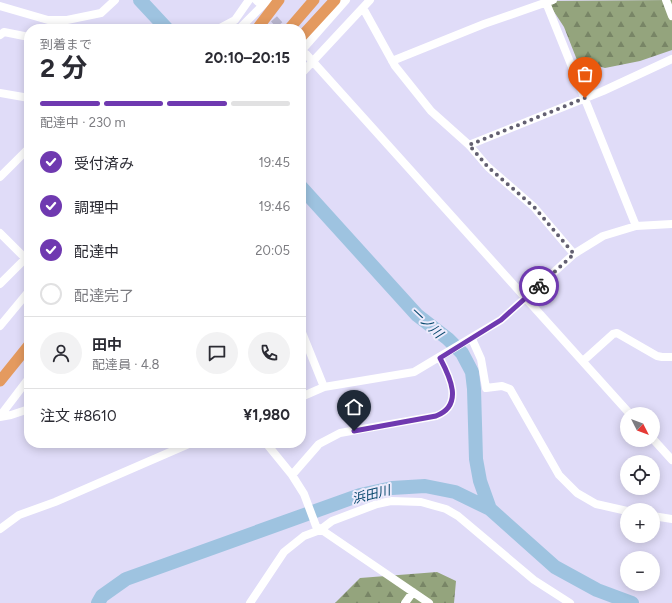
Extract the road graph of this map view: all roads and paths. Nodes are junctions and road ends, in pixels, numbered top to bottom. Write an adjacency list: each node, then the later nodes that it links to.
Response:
1 (115, 0): 14 (street)
2 (249, 0): 16 (street)
3 (268, 0): 17 (street)
4 (279, 0): 18 (highway)
5 (314, 0): 19 (highway)
6 (335, 0): 20 (highway)
7 (346, 0): 23 (street)
8 (370, 0): 12 (street)
9 (666, 0): 13 (street)
10 (548, 1): 27 (street); 31 (street)
11 (0, 6): 14 (street)
12 (362, 8): 26 (street); 27 (street)
13 (672, 16)
14 (48, 20): 15 (street)
15 (47, 24)
16 (227, 24)
17 (244, 24)
18 (261, 24)
19 (293, 24)
20 (306, 32)
21 (0, 35): 22 (street)
22 (24, 35)
23 (306, 50)
24 (306, 55): 26 (street)
25 (672, 59): 31 (street)
26 (313, 61): 28 (street); 43 (street)
27 (392, 61): 32 (street)
28 (306, 69)
29 (0, 92): 30 (street)
30 (24, 97)
31 (585, 98): 32 (street); 36 (street)
32 (469, 145): 38 (street)
33 (24, 153): 34 (street)
34 (0, 177)
35 (672, 224): 36 (street)
36 (636, 226): 38 (street)
37 (0, 233): 39 (street)
38 (574, 254): 43 (street)
39 (24, 256)
40 (24, 263): 41 (street)
41 (0, 284)
42 (24, 297): 44 (street)
43 (526, 298): 45 (street); 50 (street)
44 (0, 326)
45 (471, 339): 48 (street); 63 (street)
46 (306, 342): 53 (street)
47 (24, 351): 51 (highway)
48 (443, 356): 53 (street); 62 (street)
49 (672, 357): 50 (street)
50 (582, 361): 55 (street)
51 (0, 381)
52 (24, 385): 57 (street)
53 (324, 387): 54 (street)
54 (306, 395)
55 (624, 407)
56 (24, 410): 57 (street)
57 (0, 417)
58 (660, 447): 61 (street)
59 (179, 448): 67 (street)
60 (270, 448): 62 (street)
61 (672, 460)
62 (292, 475): 66 (street)
63 (620, 509)
64 (660, 517): 65 (street)
65 (672, 519)
66 (318, 528): 68 (street); 69 (street); 72 (street)
67 (0, 529)
68 (413, 592): 70 (street); 71 (street)
69 (250, 603)
70 (405, 603)
71 (429, 603)
72 (570, 603)

